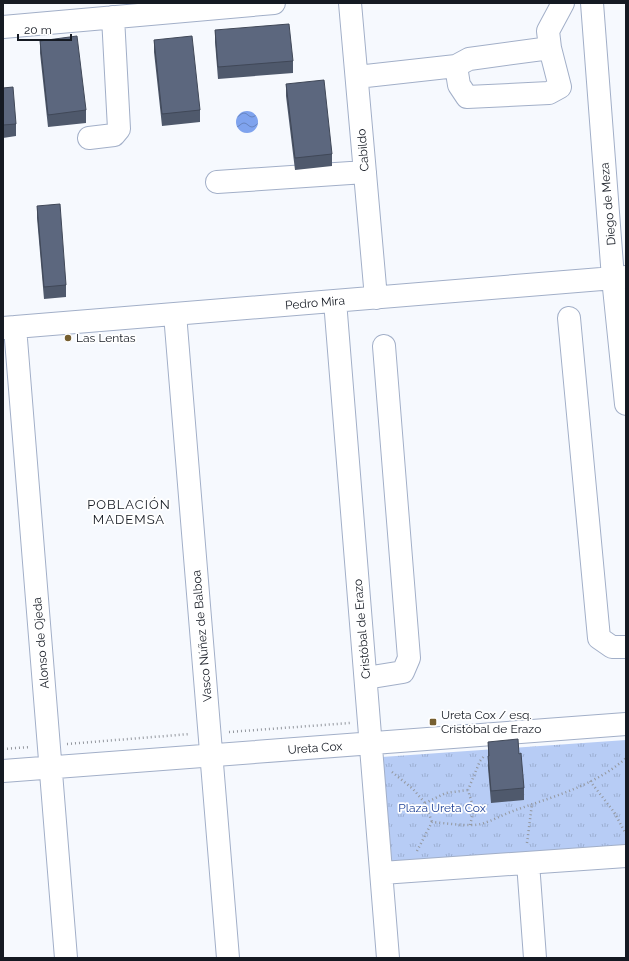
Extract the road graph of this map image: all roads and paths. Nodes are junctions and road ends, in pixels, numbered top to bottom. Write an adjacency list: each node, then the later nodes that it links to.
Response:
1 (274, 3): 5 (street)
2 (350, 3): 9 (street, Cabildo)
3 (563, 3): 7 (street)
4 (592, 3): 13 (street, Diego de Meza)
5 (113, 17): 6 (street); 10 (street)
6 (3, 27)
7 (550, 48): 8 (street); 8 (street)
8 (456, 66): 9 (street)
9 (357, 77): 11 (street, Cabildo)
10 (89, 138)
11 (365, 172): 12 (street); 14 (street, Cabildo)
12 (217, 182)
13 (620, 277): 14 (street, Pedro Mira); 20 (street, Diego de Meza)
14 (376, 298): 15 (street, Pedro Mira)
15 (335, 301): 16 (street, Pedro Mira); 22 (street, Cristóbal de Erazo)
16 (175, 314): 18 (street, Pedro Mira); 26 (street, Vasco Núñez de Balboa)
17 (569, 318): 21 (street)
18 (9, 328): 28 (street, Alonso de Ojeda)
19 (384, 346): 22 (street)
20 (626, 404)
21 (626, 647)
22 (366, 678): 25 (street, Cristóbal de Erazo)
23 (626, 724): 24 (street, Ureta Cox)
24 (502, 733): 25 (street, Ureta Cox); 31 (path)
25 (371, 743): 26 (street, Ureta Cox); 39 (street, Cristóbal de Erazo)
26 (211, 755): 28 (street, Ureta Cox); 41 (street, Vasco Núñez de Balboa)
27 (626, 758): 30 (path)
28 (51, 768): 29 (street, Ureta Cox); 40 (street, Alonso de Ojeda)
29 (3, 771)
30 (590, 781): 33 (path); 35 (path)
31 (468, 790): 32 (path); 34 (path)
32 (425, 803)
33 (532, 804): 34 (path); 37 (path)
34 (470, 825): 38 (path)
35 (626, 834)
36 (626, 856): 37 (street)
37 (528, 863): 38 (street); 43 (street)
38 (407, 872): 39 (street)
39 (382, 873): 42 (street, Cristóbal de Erazo)
40 (66, 958)
41 (228, 958)
42 (388, 958)
43 (535, 958)

